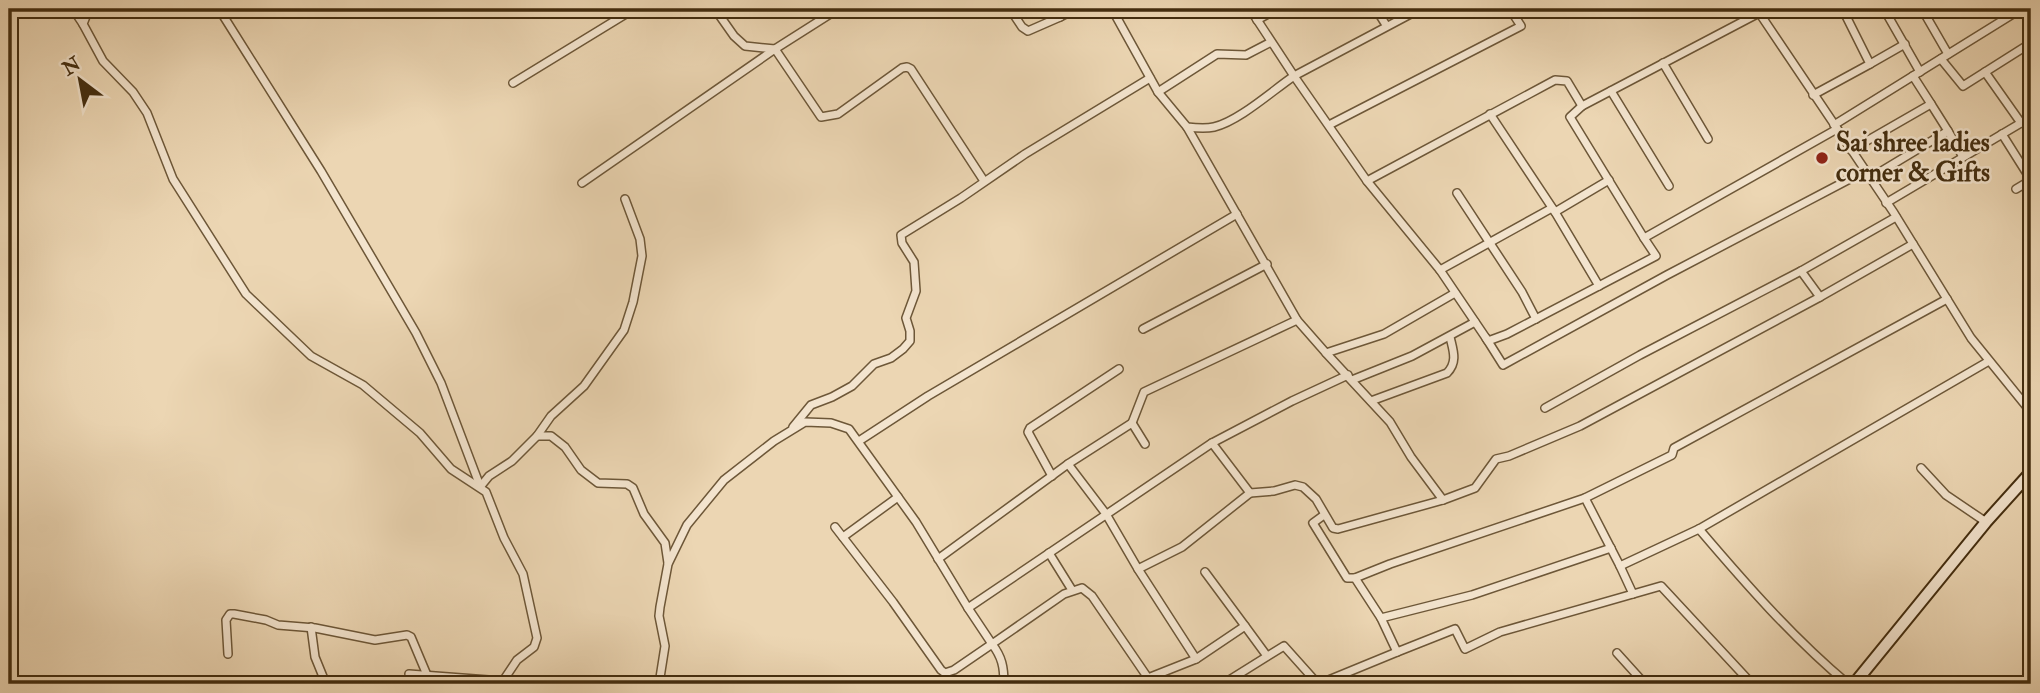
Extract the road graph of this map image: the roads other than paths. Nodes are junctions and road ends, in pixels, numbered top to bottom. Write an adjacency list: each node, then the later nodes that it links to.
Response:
1 (74, 9): 24 (street)
2 (89, 9): 24 (street)
3 (219, 9): 101 (street)
4 (634, 9): 38 (street)
5 (715, 9): 29 (street)
6 (838, 9): 29 (street)
7 (1010, 9): 22 (street)
8 (1054, 9): 22 (street)
9 (1075, 9): 22 (street)
10 (1112, 9): 37 (street)
11 (1250, 9): 23 (street)
12 (1277, 9): 23 (street)
13 (1376, 9): 25 (street)
14 (1420, 9): 25 (street)
15 (1525, 9): 21 (street)
16 (1858, 9): 33 (street)
17 (1884, 9): 28 (street)
18 (1922, 9): 30 (street)
19 (2022, 9): 30 (street)
20 (1758, 11): 32 (street); 41 (street)
21 (1512, 12): 47 (street)
22 (1060, 17)
23 (1257, 20): 26 (street)
24 (83, 24): 101 (street)
25 (1386, 25): 36 (street)
26 (1271, 42): 36 (street); 40 (street)
27 (2031, 43): 34 (street)
28 (1905, 44): 33 (street); 35 (street)
29 (775, 49): 57 (street); 59 (street)
30 (1948, 54): 31 (street)
31 (1941, 59): 34 (street); 35 (street)
32 (1662, 64): 39 (street); 52 (street)
33 (1871, 64): 41 (street)
34 (1985, 72): 46 (street)
35 (1917, 74): 42 (street); 49 (street)
36 (1294, 76): 47 (street); 48 (street)
37 (1150, 78): 40 (street); 57 (street)
38 (513, 83)
39 (1611, 91): 43 (street); 60 (street)
40 (1158, 92): 48 (street)
41 (1813, 95): 49 (street)
42 (1931, 104): 50 (street); 53 (street)
43 (1582, 106): 44 (street); 56 (street)
44 (1490, 114): 58 (street); 65 (street)
45 (2031, 118): 46 (street)
46 (2021, 123): 51 (street)
47 (1329, 125): 58 (street)
48 (1187, 127): 66 (street)
49 (1835, 127): 53 (street); 68 (street)
50 (1948, 131): 54 (street); 55 (street)
51 (2002, 134): 54 (street); 61 (street)
52 (1708, 138)
53 (1851, 150): 55 (street)
54 (1963, 157): 64 (street)
55 (1867, 175): 64 (street); 83 (street)
56 (1609, 180): 65 (street); 68 (street)
57 (984, 181): 92 (street)
58 (1367, 181): 72 (street)
59 (582, 183)
60 (1669, 186)
61 (2016, 189)
62 (1457, 193): 69 (street)
63 (625, 199): 93 (street)
64 (1886, 203): 67 (street)
65 (1553, 210): 69 (street); 74 (street)
66 (1237, 214): 71 (street); 94 (street)
67 (1896, 216): 70 (street); 73 (street)
68 (1644, 238): 74 (street)
69 (1489, 243): 72 (street); 78 (street)
70 (1913, 244): 76 (street); 77 (street)
71 (1267, 264): 79 (street); 81 (street)
72 (1440, 270): 75 (street)
73 (1801, 271): 76 (street); 89 (street)
74 (1599, 286): 78 (street)
75 (1455, 293): 80 (street); 84 (street)
76 (1819, 297): 105 (street)
77 (1947, 299): 85 (street); 104 (street)
78 (1536, 319): 83 (street)
79 (1297, 320): 84 (street); 91 (street)
80 (1475, 322): 82 (street); 83 (street)
81 (1143, 330)
82 (1450, 337): 87 (street); 88 (street)
83 (1486, 338)
84 (1326, 353): 87 (street)
85 (1989, 361): 90 (street); 110 (street)
86 (1119, 369): 100 (street)
87 (1350, 378): 88 (street); 95 (street)
88 (1371, 401): 105 (street)
89 (1545, 408)
90 (2031, 412)
91 (1132, 423): 96 (street); 97 (street)
92 (788, 432): 94 (street); 115 (street)
93 (537, 436): 101 (street); 115 (street)
94 (859, 441): 103 (street)
95 (1212, 443): 102 (street); 106 (street)
96 (1145, 444)
97 (1068, 464): 100 (street); 106 (street)
98 (1921, 468): 108 (street)
99 (2031, 472): 108 (street)
100 (1052, 476): 114 (street)
101 (480, 487): 135 (street)
102 (1250, 493): 107 (street); 117 (street)
103 (898, 497): 111 (street); 114 (street)
104 (1585, 498): 112 (street); 119 (street)
105 (1443, 500): 107 (street)
106 (1106, 514): 113 (street); 117 (street)
107 (1324, 514): 119 (street)
108 (1986, 522): 132 (street)
109 (835, 527): 111 (street)
110 (1699, 529): 116 (street); 143 (street)
111 (843, 537): 126 (street)
112 (1611, 548): 116 (street); 123 (street)
113 (1049, 553): 120 (street); 122 (street)
114 (938, 559): 122 (street)
115 (668, 564): 137 (street)
116 (1620, 566): 121 (street)
117 (1138, 569): 131 (street)
118 (1205, 572): 124 (street)
119 (1355, 578): 123 (street)
120 (1072, 590): 126 (street); 131 (street)
121 (1633, 594): 127 (street); 142 (street)
122 (968, 608): 126 (street)
123 (1381, 618): 127 (street)
124 (1245, 626): 130 (street); 131 (street)
125 (311, 627): 129 (street); 134 (street); 136 (street)
126 (992, 644): 138 (street)
127 (1397, 652): 140 (street)
128 (1617, 653): 141 (street)
129 (228, 654)
130 (1267, 656): 139 (street); 140 (street)
131 (1196, 659)
132 (1867, 672): 144 (street); 145 (street)
133 (409, 674): 134 (street)
134 (427, 675): 135 (street)
135 (502, 683)
136 (326, 684)
137 (659, 684)
138 (1004, 684)
139 (1223, 684)
140 (1318, 684)
141 (1645, 684)
142 (1752, 684)
143 (1848, 684)
144 (1854, 684)
145 (1865, 684)

